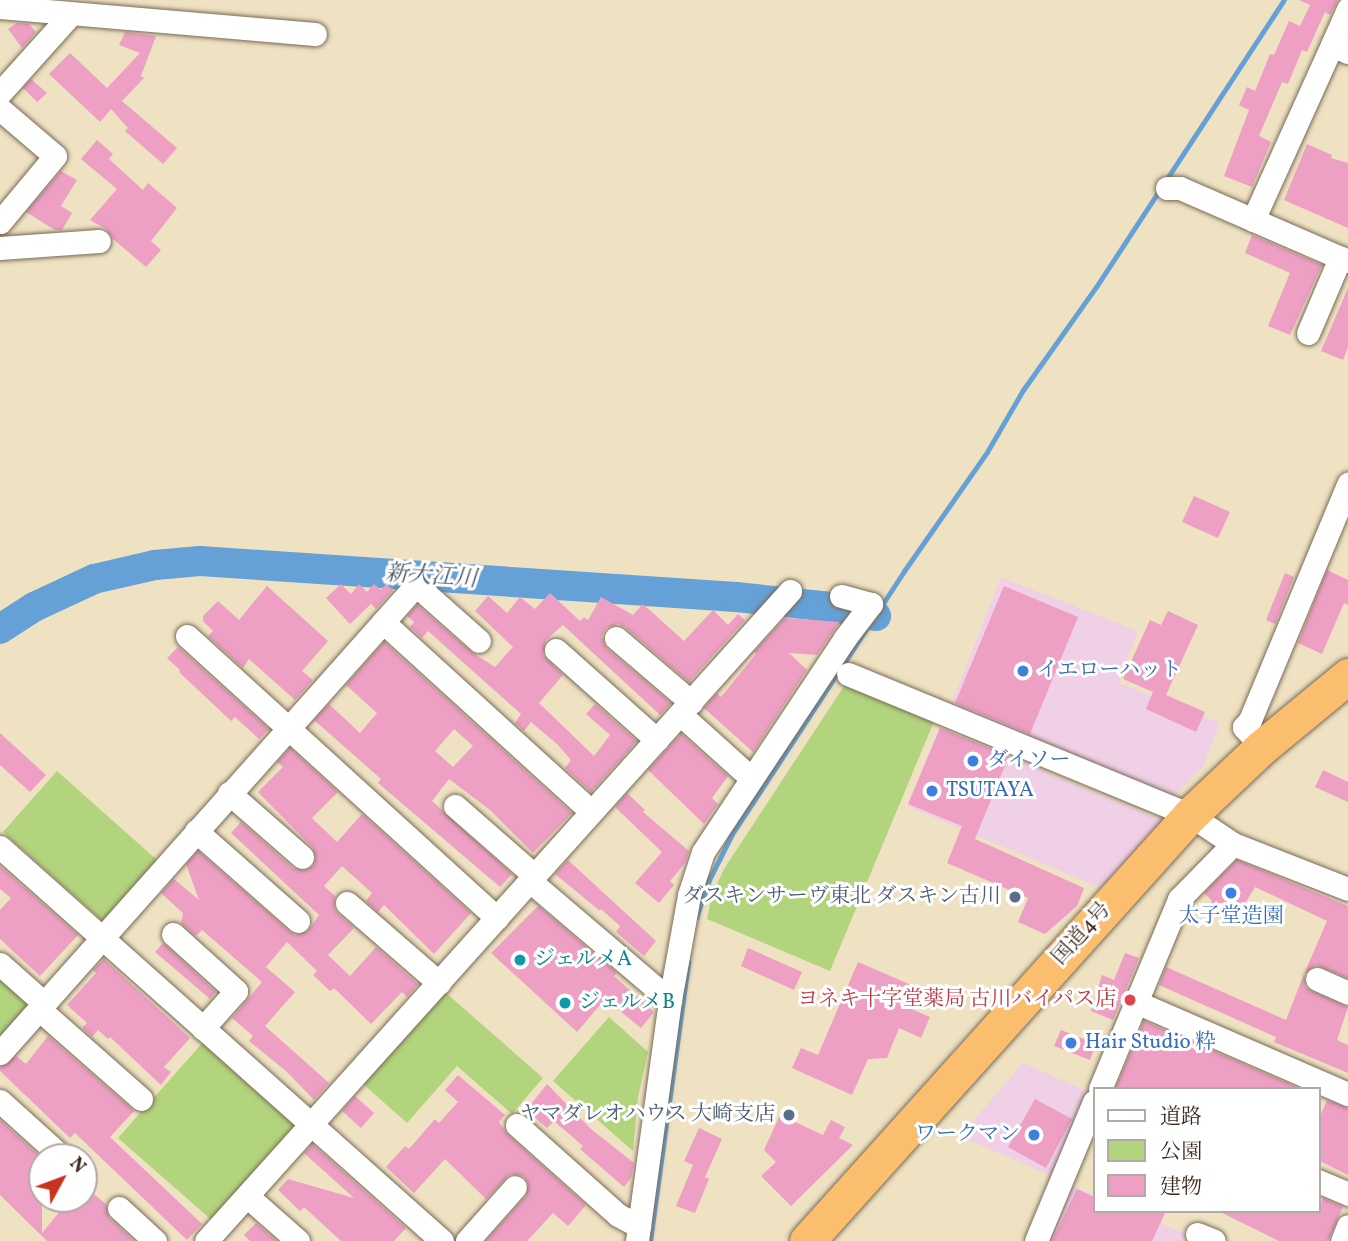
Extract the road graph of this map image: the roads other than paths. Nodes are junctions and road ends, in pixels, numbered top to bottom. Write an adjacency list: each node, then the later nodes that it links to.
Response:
1 (0, 8): 3 (street)
2 (1348, 9): 5 (street)
3 (83, 10): 4 (street); 6 (street)
4 (315, 34)
5 (1340, 49): 9 (street)
6 (0, 93)
7 (0, 109): 10 (street)
8 (1167, 188): 9 (street)
9 (1253, 220): 13 (street)
10 (0, 222)
11 (99, 242): 12 (street)
12 (0, 248)
13 (1344, 259): 14 (street)
14 (1308, 333)
15 (1348, 484): 29 (street)
16 (785, 597): 26 (street)
17 (856, 600): 30 (street)
18 (383, 622): 21 (street); 27 (street); 33 (street)
19 (187, 636): 27 (street)
20 (616, 638): 26 (street)
21 (479, 641)
22 (556, 650): 28 (street)
23 (848, 674): 34 (street)
24 (1348, 677): 29 (highway, 国道4号)
25 (1348, 702): 34 (highway, 国道4号)
26 (685, 708): 28 (street); 30 (street)
27 (288, 726): 31 (street); 41 (street)
28 (657, 740): 33 (street)
29 (1262, 747): 34 (highway, 国道4号)
30 (751, 778): 49 (street)
31 (229, 793): 35 (street); 37 (street)
32 (455, 806): 38 (street)
33 (592, 812): 38 (street)
34 (1210, 829): 39 (street); 50 (street); 74 (highway, 国道4号); 75 (highway, 国道4号)
35 (196, 831): 42 (street); 44 (street)
36 (0, 847): 44 (street)
37 (302, 857)
38 (532, 879): 41 (street); 49 (street)
39 (1348, 889)
40 (347, 904): 47 (street)
41 (497, 918): 47 (street)
42 (298, 920)
43 (173, 934): 52 (street)
44 (100, 937): 51 (street); 52 (street)
45 (0, 964): 51 (street)
46 (1317, 979): 48 (street)
47 (439, 982): 59 (street)
48 (1348, 993)
49 (670, 1000): 68 (street)
50 (1136, 1002): 54 (street); 55 (street)
51 (42, 1007): 53 (street); 56 (street)
52 (203, 1028): 59 (street)
53 (0, 1053)
54 (1101, 1087)
55 (1348, 1094)
56 (141, 1099)
57 (0, 1101): 61 (street)
58 (1092, 1106): 76 (street)
59 (311, 1123): 65 (street); 72 (street)
60 (517, 1125): 68 (street)
61 (46, 1143)
62 (1320, 1182): 64 (street)
63 (515, 1187): 73 (street)
64 (1348, 1194)
65 (247, 1196): 70 (street); 71 (street)
66 (119, 1208): 69 (street)
67 (1348, 1226): 77 (street)
68 (638, 1234)
69 (155, 1241)
70 (206, 1241)
71 (298, 1241)
72 (442, 1241)
73 (467, 1241)
74 (807, 1241)
75 (832, 1241)
76 (1036, 1241)
77 (1342, 1241)

